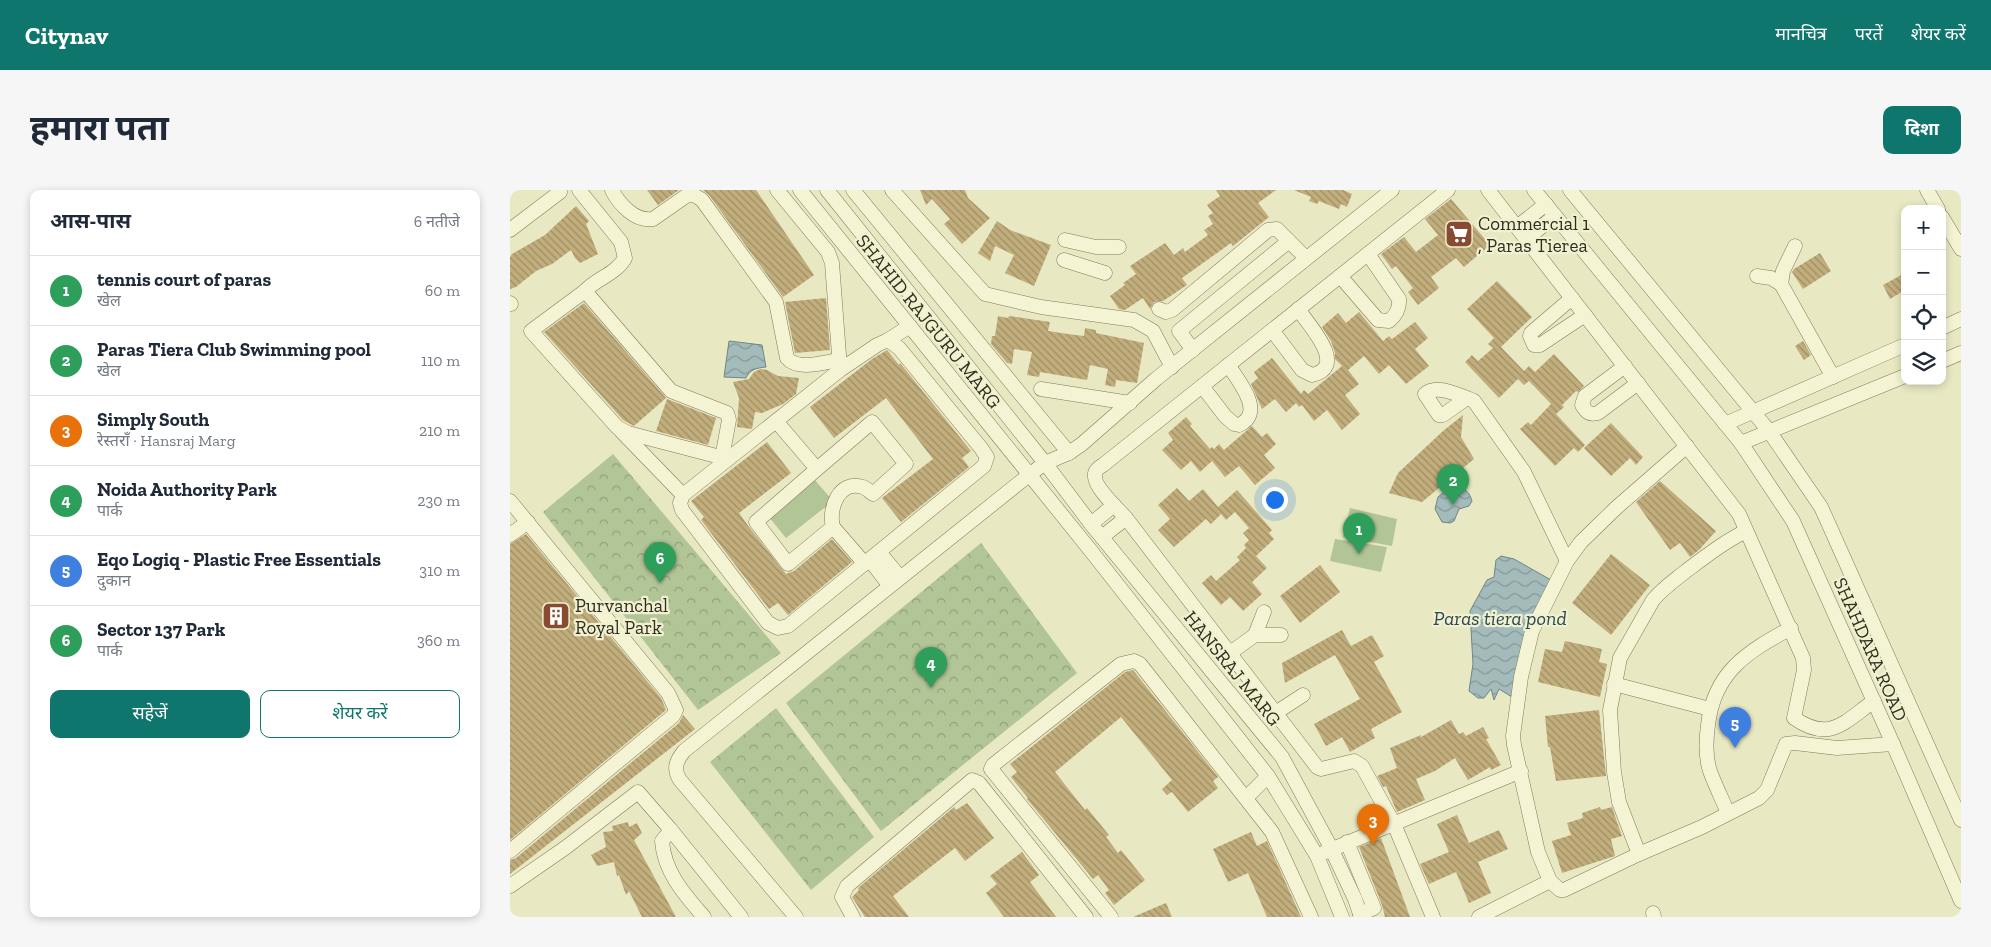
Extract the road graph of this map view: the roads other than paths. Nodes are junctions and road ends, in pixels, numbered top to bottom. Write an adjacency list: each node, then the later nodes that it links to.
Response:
1 (580, 190): 36 (street)
2 (612, 190): 50 (street)
3 (777, 190): 50 (street)
4 (800, 190): 42 (street, SHAHID RAJGURU MARG)
5 (827, 190): 70 (street, SHAHID RAJGURU MARG)
6 (853, 190): 68 (street)
7 (892, 190): 53 (street)
8 (1392, 190): 15 (street)
9 (1448, 190): 29 (street)
10 (1488, 190): 22 (street)
11 (1534, 190): 16 (street, SHAHDARA ROAD)
12 (1570, 190): 61 (street, SHAHDARA ROAD)
13 (1927, 190): 17 (street)
14 (560, 192): 21 (street)
15 (1373, 197): 30 (street)
16 (1546, 204): 19 (street, SHAHDARA ROAD); 22 (street)
17 (1936, 205)
18 (510, 212): 21 (street)
19 (1555, 216): 23 (street); 63 (street, SHAHDARA ROAD)
20 (1946, 224): 28 (street)
21 (515, 227)
22 (1517, 227): 23 (street)
23 (1526, 239): 37 (street)
24 (1065, 240): 27 (street)
25 (1290, 241): 30 (street); 38 (street); 47 (street)
26 (1795, 246): 35 (street)
27 (1119, 247)
28 (1961, 249)
29 (1368, 254): 33 (street); 33 (street)
30 (1306, 258): 47 (street)
31 (1064, 260): 32 (street)
32 (1105, 273)
33 (1340, 276): 39 (street)
34 (1757, 276): 35 (street)
35 (1781, 284): 54 (street)
36 (585, 291): 64 (street); 69 (street)
37 (1572, 298): 40 (street); 40 (street)
38 (1159, 309)
39 (1298, 309): 44 (street); 44 (street)
40 (1585, 315): 52 (street)
41 (1961, 320): 43 (street)
42 (910, 326): 45 (street); 72 (street, SHAHID RAJGURU MARG)
43 (1946, 326)
44 (1272, 330): 51 (street)
45 (888, 340): 50 (street); 83 (street)
46 (1901, 347): 54 (street)
47 (1193, 350): 53 (street)
48 (1961, 353): 49 (street)
49 (1946, 359)
50 (840, 365): 62 (street)
51 (1228, 365): 57 (street); 57 (street)
52 (1625, 366): 56 (street); 56 (street)
53 (1172, 367): 60 (street)
54 (1833, 377): 61 (street)
55 (1901, 378): 65 (street)
56 (1638, 383): 67 (street)
57 (1202, 386): 75 (street)
58 (1041, 389): 60 (street)
59 (1467, 398): 84 (street)
60 (1130, 403): 68 (street)
61 (1753, 412): 63 (street); 65 (street, SHAHDARA ROAD)
62 (776, 420): 69 (street); 71 (street)
63 (1725, 424): 66 (street, SHAHDARA ROAD)
64 (617, 427): 69 (street); 73 (street)
65 (1770, 431): 66 (street); 103 (street, SHAHDARA ROAD)
66 (1741, 443): 93 (street, SHAHDARA ROAD)
67 (1687, 446): 80 (street); 84 (street)
68 (1069, 453): 70 (street)
69 (725, 459): 73 (street)
70 (1045, 463): 72 (street); 78 (street, HANSRAJ MARG)
71 (817, 469): 79 (street); 79 (street)
72 (1029, 475): 85 (street); 100 (street, HANSRAJ MARG)
73 (683, 495): 83 (street)
74 (510, 501): 77 (street)
75 (1114, 505): 76 (street); 78 (street)
76 (1126, 518): 82 (street); 90 (street)
77 (528, 522): 81 (street); 108 (street)
78 (1091, 524): 82 (street, HANSRAJ MARG)
79 (832, 527): 83 (street)
80 (1746, 531): 87 (street); 91 (street)
81 (510, 535)
82 (1102, 538): 107 (street, HANSRAJ MARG)
83 (871, 558): 85 (street)
84 (1566, 562): 99 (street)
85 (895, 581): 118 (street)
86 (1264, 612): 89 (street)
87 (1791, 628): 94 (street); 96 (street)
88 (1281, 634): 89 (street)
89 (1256, 635): 90 (street)
90 (1230, 652): 95 (street)
91 (1614, 684): 94 (street); 109 (street)
92 (1303, 695): 95 (street)
93 (1874, 701): 96 (street); 98 (street, SHAHDARA ROAD)
94 (1710, 709): 102 (street)
95 (1277, 712): 104 (street)
96 (1794, 718): 97 (street)
97 (1786, 744): 98 (street); 102 (street)
98 (1893, 744): 113 (street, SHAHDARA ROAD)
99 (1521, 772): 104 (street); 111 (street)
100 (1268, 776): 101 (street); 110 (street, HANSRAJ MARG)
101 (1246, 798): 121 (street); 122 (street)
102 (1728, 813): 109 (street)
103 (1961, 820)
104 (1394, 824): 106 (street); 124 (street)
105 (671, 830): 112 (street); 116 (street); 117 (street)
106 (1347, 842): 107 (street); 114 (street)
107 (1330, 848): 110 (street); 115 (street, HANSRAJ MARG)
108 (510, 851)
109 (1639, 854): 111 (street)
110 (1316, 856): 123 (street, HANSRAJ MARG)
111 (1550, 881): 125 (street)
112 (510, 886)
113 (1961, 901)
114 (1376, 912): 115 (street)
115 (1360, 915)
116 (704, 917)
117 (741, 917)
118 (796, 917)
119 (853, 917): 120 (street)
120 (1086, 917)
121 (1111, 917)
122 (1311, 917)
123 (1342, 917)
124 (1433, 917)
125 (1479, 917)

